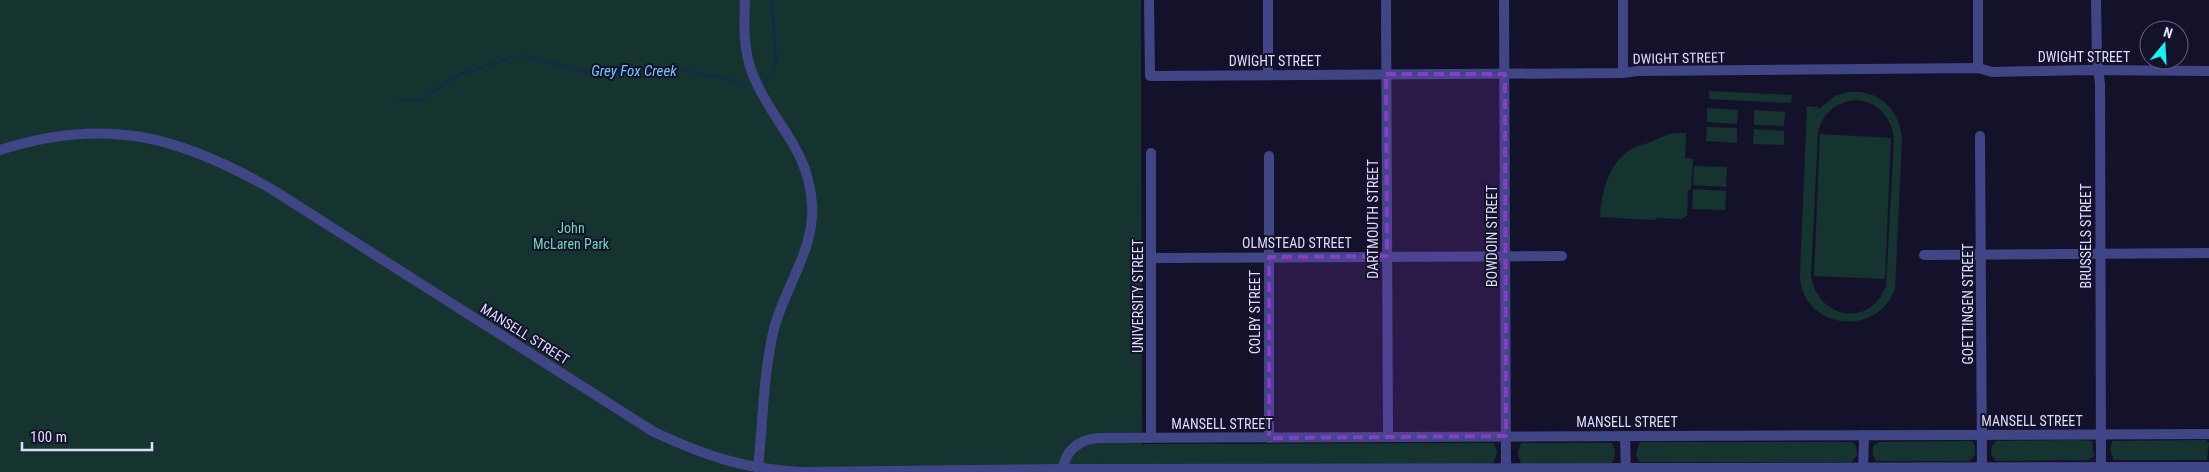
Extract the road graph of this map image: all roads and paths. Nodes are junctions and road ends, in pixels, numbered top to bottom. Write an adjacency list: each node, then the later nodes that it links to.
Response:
1 (744, 0): 38 (street)
2 (1149, 0): 13 (street, DWIGHT STREET)
3 (1268, 0): 13 (street)
4 (1386, 0): 14 (street, DARTMOUTH STREET)
5 (1504, 0): 15 (street, BOWDOIN STREET)
6 (1623, 0): 12 (street)
7 (1978, 0): 9 (street)
8 (2096, 0): 10 (street, BRUSSELS STREET)
9 (1978, 68): 10 (street, DWIGHT STREET); 12 (street, DWIGHT STREET)
10 (2098, 70): 11 (street, DWIGHT STREET); 20 (street, BRUSSELS STREET)
11 (2209, 71)
12 (1623, 73): 15 (street, DWIGHT STREET)
13 (1268, 74): 14 (street, DWIGHT STREET)
14 (1386, 74): 15 (street, DWIGHT STREET); 24 (street, DARTMOUTH STREET)
15 (1505, 74): 25 (street, BOWDOIN STREET)
16 (1980, 136): 22 (street, GOETTINGEN STREET)
17 (0, 150): 38 (street, MANSELL STREET)
18 (1151, 153): 28 (street, UNIVERSITY STREET)
19 (1269, 156): 27 (street, COLBY STREET)
20 (2100, 253): 21 (street); 22 (street); 29 (street, BRUSSELS STREET)
21 (2209, 253)
22 (1981, 254): 23 (street); 32 (street, GOETTINGEN STREET)
23 (1924, 255)
24 (1387, 256): 25 (street, OLMSTEAD STREET); 27 (street, OLMSTEAD STREET); 35 (street, DARTMOUTH STREET)
25 (1506, 256): 26 (street, OLMSTEAD STREET); 33 (street, BOWDOIN STREET)
26 (1562, 256)
27 (1269, 257): 28 (street, OLMSTEAD STREET); 37 (street, COLBY STREET)
28 (1152, 258): 36 (street, UNIVERSITY STREET)
29 (2101, 434): 30 (street, MANSELL STREET); 32 (street, MANSELL STREET); 44 (street, BRUSSELS STREET)
30 (2209, 434)
31 (1864, 435): 32 (street, MANSELL STREET); 34 (street, MANSELL STREET); 42 (street)
32 (1982, 435): 43 (street, GOETTINGEN STREET)
33 (1506, 436): 34 (street, MANSELL STREET); 35 (street, MANSELL STREET); 40 (street, BOWDOIN STREET)
34 (1625, 436): 47 (street)
35 (1388, 437): 37 (street, MANSELL STREET)
36 (1152, 438): 37 (street, MANSELL STREET); 45 (street, MANSELL STREET)
37 (1269, 438)
38 (758, 468): 45 (street, MANSELL STREET)
39 (2209, 468): 44 (street, MANSELL STREET)
40 (1506, 470): 46 (street, MANSELL STREET); 47 (street, MANSELL STREET)
41 (1743, 470): 42 (street, MANSELL STREET); 47 (street, MANSELL STREET)
42 (1863, 470): 43 (street, MANSELL STREET)
43 (1982, 470): 44 (street, MANSELL STREET)
44 (2101, 470)
45 (1062, 471): 46 (street, MANSELL STREET)
46 (1388, 471)
47 (1626, 471)

